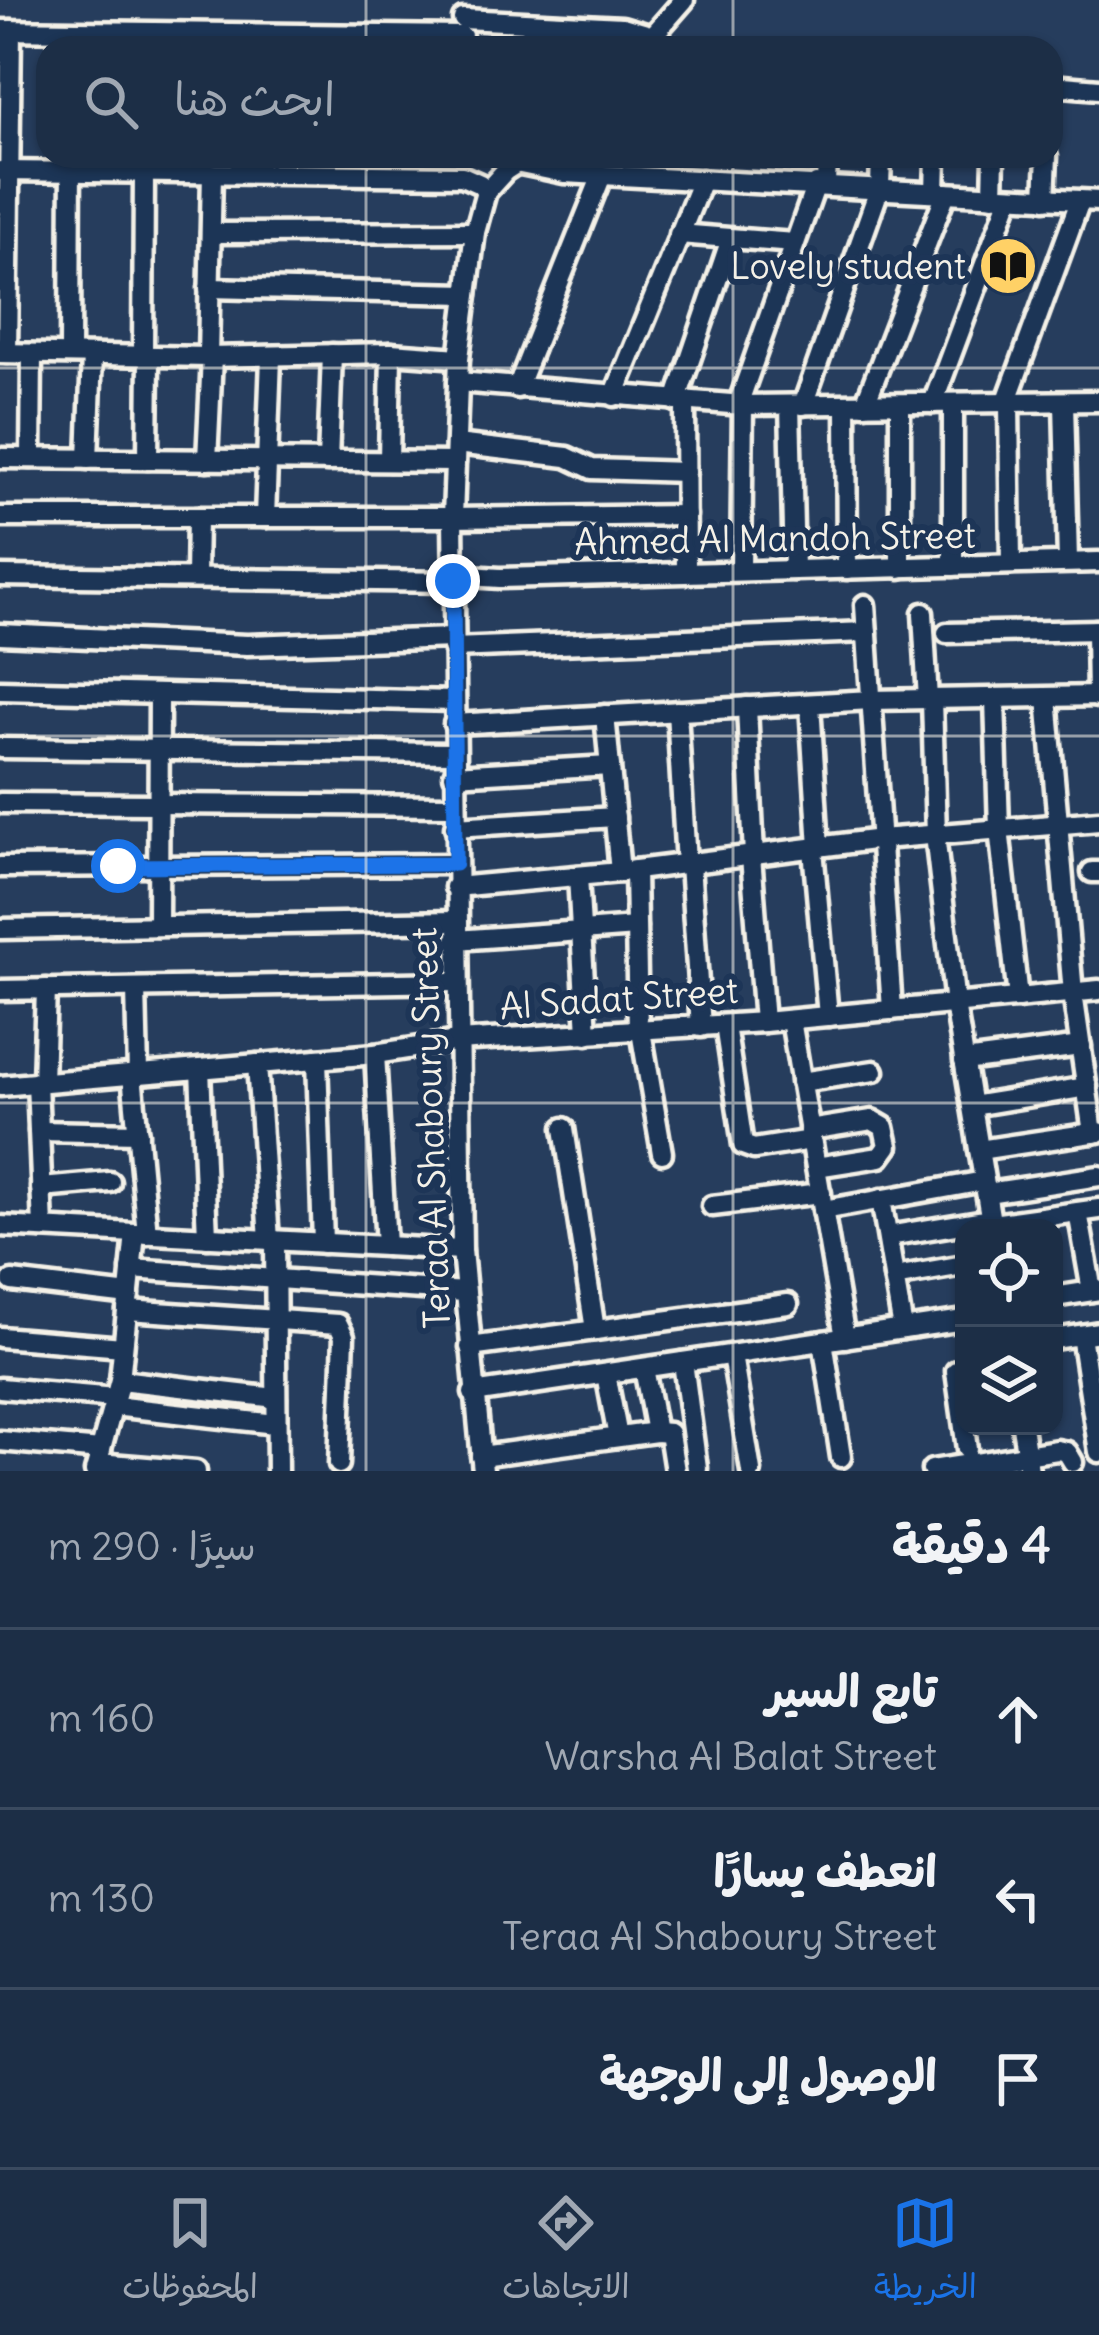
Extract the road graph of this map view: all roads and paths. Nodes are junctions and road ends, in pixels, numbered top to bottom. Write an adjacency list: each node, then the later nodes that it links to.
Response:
1 (685, 0): 7 (street)
2 (463, 26): 5 (street); 6 (street)
3 (5, 30): 4 (street); 23 (street)
4 (49, 36)
5 (426, 36)
6 (636, 36)
7 (653, 36)
8 (1063, 86): 9 (street)
9 (1099, 89)
10 (36, 168): 23 (street)
11 (70, 168): 44 (street)
12 (132, 168): 47 (street)
13 (194, 168): 24 (street)
14 (229, 168): 24 (street)
15 (464, 168): 29 (street)
16 (512, 168): 29 (street)
17 (551, 168): 25 (street)
18 (824, 168): 27 (street)
19 (881, 168): 28 (street)
20 (937, 168): 30 (street)
21 (996, 168): 31 (street)
22 (1046, 168): 32 (street)
23 (4, 171): 41 (street)
24 (212, 173): 35 (street)
25 (602, 175): 26 (street); 52 (street)
26 (702, 180): 27 (street); 36 (street)
27 (821, 185): 28 (street); 38 (street)
28 (880, 187): 30 (street); 61 (street)
29 (486, 192): 34 (street, Teraa Al Shaboury Street)
30 (940, 193): 31 (street); 62 (street)
31 (1002, 196): 32 (street); 57 (street)
32 (1045, 199): 33 (street)
33 (1090, 201): 58 (street)
34 (475, 232): 35 (street); 40 (street, Teraa Al Shaboury Street)
35 (211, 233): 39 (street)
36 (679, 234): 37 (street); 53 (street)
37 (730, 239): 38 (street); 54 (street)
38 (794, 243): 60 (street)
39 (209, 288): 40 (street); 48 (street)
40 (467, 294): 50 (street, Teraa Al Shaboury Street)
41 (4, 353): 43 (street)
42 (391, 353): 45 (street); 50 (street); 71 (street)
43 (32, 354): 44 (street); 65 (street)
44 (70, 354): 46 (street)
45 (332, 354): 49 (street); 70 (street)
46 (92, 355): 47 (street); 66 (street)
47 (146, 356): 48 (street); 67 (street)
48 (210, 357): 49 (street); 68 (street)
49 (271, 357): 69 (street)
50 (459, 358): 51 (street, Teraa Al Shaboury Street)
51 (458, 382): 52 (street); 63 (street, Teraa Al Shaboury Street)
52 (518, 388): 53 (street)
53 (614, 396): 54 (street)
54 (680, 401): 60 (street); 72 (street)
55 (1099, 401): 56 (street)
56 (1064, 402): 58 (street); 78 (street)
57 (943, 403): 58 (street); 59 (street); 81 (street)
58 (1007, 403): 80 (street)
59 (900, 404): 62 (street); 82 (street)
60 (740, 405): 61 (street); 85 (street)
61 (796, 405): 62 (street); 83 (street)
62 (856, 405): 84 (street)
63 (456, 453): 71 (street); 72 (street); 77 (street, Teraa Al Shaboury Street)
64 (0, 458): 65 (street)
65 (31, 458): 66 (street)
66 (88, 459): 67 (street)
67 (148, 459): 68 (street)
68 (207, 460): 69 (street)
69 (267, 460): 70 (street); 76 (street)
70 (328, 461): 71 (street)
71 (389, 461)
72 (686, 472): 73 (street)
73 (686, 515): 77 (street); 86 (street)
74 (0, 517): 75 (street)
75 (197, 517): 76 (street); 88 (street)
76 (266, 517): 77 (street)
77 (454, 518): 89 (street, Teraa Al Shaboury Street)
78 (1068, 562): 79 (street, Ahmed Al Mandoh Street); 80 (street, Ahmed Al Mandoh Street)
79 (1099, 562)
80 (1011, 565): 81 (street, Ahmed Al Mandoh Street)
81 (953, 566): 82 (street, Ahmed Al Mandoh Street)
82 (900, 568): 84 (street, Ahmed Al Mandoh Street)
83 (794, 569): 84 (street, Ahmed Al Mandoh Street); 85 (street, Ahmed Al Mandoh Street)
84 (847, 569)
85 (741, 570): 86 (street, Ahmed Al Mandoh Street)
86 (686, 571): 89 (street, Ahmed Al Mandoh Street)
87 (0, 576): 88 (street, Ahmed Al Mandoh Street)
88 (196, 578): 89 (street, Ahmed Al Mandoh Street)
89 (453, 578): 96 (street, Teraa Al Shaboury Street)
90 (865, 605): 93 (street)
91 (923, 613): 103 (street)
92 (1097, 630): 94 (street); 99 (street)
93 (867, 632): 96 (street); 102 (street)
94 (946, 633)
95 (0, 634): 96 (street)
96 (453, 643): 104 (street, Teraa Al Shaboury Street)
97 (0, 690): 98 (street)
98 (159, 696): 104 (street); 111 (street)
99 (1098, 697): 100 (street)
100 (1046, 698): 101 (street); 120 (street)
101 (994, 699): 103 (street); 122 (street)
102 (871, 700): 103 (street); 105 (street); 124 (street)
103 (930, 700): 123 (street)
104 (454, 701): 109 (street, Teraa Al Shaboury Street)
105 (810, 704): 106 (street); 125 (street)
106 (747, 707): 107 (street); 126 (street)
107 (677, 711): 108 (street); 128 (street)
108 (605, 715): 109 (street); 113 (street)
109 (454, 724): 112 (street, Teraa Al Shaboury Street)
110 (0, 748): 111 (street)
111 (158, 751): 112 (street); 116 (street)
112 (454, 753): 114 (street, Teraa Al Shaboury Street)
113 (610, 766): 114 (street); 118 (street)
114 (454, 775): 117 (street, Teraa Al Shaboury Street)
115 (0, 802): 116 (street)
116 (158, 803): 117 (street); 129 (street)
117 (455, 806): 121 (street, Teraa Al Shaboury Street)
118 (615, 817): 121 (street); 131 (street)
119 (1099, 820): 120 (street)
120 (1057, 824): 122 (street); 144 (street)
121 (455, 827): 127 (street, Teraa Al Shaboury Street)
122 (999, 829): 123 (street); 145 (street)
123 (936, 835): 124 (street); 146 (street)
124 (880, 839): 125 (street); 147 (street)
125 (816, 848): 126 (street); 148 (street)
126 (753, 856): 128 (street); 150 (street)
127 (455, 864): 129 (street); 133 (street, Teraa Al Shaboury Street)
128 (688, 864): 131 (street); 152 (street)
129 (158, 866): 130 (street); 134 (street)
130 (0, 867)
131 (627, 871): 132 (street); 135 (street)
132 (578, 876): 133 (street); 138 (street)
133 (455, 887): 137 (street, Teraa Al Shaboury Street)
134 (158, 926): 136 (street); 137 (street)
135 (636, 927): 138 (street); 153 (street)
136 (0, 929)
137 (456, 930): 138 (street); 139 (street, Teraa Al Shaboury Street)
138 (581, 930): 154 (street)
139 (456, 982): 140 (street); 155 (street, Teraa Al Shaboury Street)
140 (136, 988): 141 (street); 163 (street)
141 (46, 989): 142 (street); 164 (street)
142 (0, 990)
143 (1099, 990): 144 (street, Al Sadat Street)
144 (1073, 993): 145 (street, Al Sadat Street); 156 (street)
145 (1018, 998): 146 (street, Al Sadat Street)
146 (955, 1004): 147 (street, Al Sadat Street); 159 (street)
147 (892, 1010): 148 (street, Al Sadat Street)
148 (828, 1016): 149 (street, Al Sadat Street)
149 (791, 1020): 150 (street, Al Sadat Street); 165 (street)
150 (764, 1022): 151 (street, Al Sadat Street)
151 (725, 1025): 152 (street, Al Sadat Street); 173 (street)
152 (701, 1027): 153 (street, Al Sadat Street)
153 (640, 1031): 154 (street, Al Sadat Street); 175 (street)
154 (587, 1034): 155 (street, Al Sadat Street)
155 (457, 1041): 157 (street, Al Sadat Street); 197 (street, Teraa Al Shaboury Street)
156 (1081, 1046): 159 (street); 167 (street)
157 (375, 1054): 158 (street, Al Sadat Street); 196 (street)
158 (317, 1059): 160 (street, Al Sadat Street); 195 (street)
159 (964, 1061): 168 (street)
160 (257, 1064): 161 (street, Al Sadat Street); 194 (street)
161 (200, 1069): 163 (street, Al Sadat Street); 192 (street)
162 (874, 1071): 165 (street)
163 (135, 1074): 164 (street, Al Sadat Street); 172 (street)
164 (40, 1082): 166 (street, Al Sadat Street); 170 (street)
165 (801, 1082): 173 (street)
166 (0, 1085)
167 (1087, 1087): 168 (street); 171 (street)
168 (972, 1106): 174 (street)
169 (563, 1128): 211 (street)
170 (39, 1131): 172 (street); 180 (street)
171 (1096, 1132): 174 (street)
172 (138, 1133): 191 (street)
173 (810, 1135): 176 (street); 176 (street)
174 (979, 1150): 179 (street)
175 (662, 1153)
176 (816, 1167): 182 (street)
177 (1099, 1176): 179 (street)
178 (110, 1182): 180 (street)
179 (985, 1187): 181 (street); 186 (street)
180 (41, 1188): 189 (street)
181 (881, 1199): 182 (street); 193 (street)
182 (822, 1201): 183 (street); 214 (street)
183 (712, 1206)
184 (1099, 1209): 185 (street)
185 (1078, 1212): 187 (street); 204 (street)
186 (991, 1219)
187 (1052, 1219)
188 (0, 1226): 189 (street)
189 (43, 1228): 191 (street)
190 (955, 1229): 193 (street)
191 (141, 1233): 192 (street); 199 (street)
192 (207, 1237): 194 (street)
193 (888, 1237): 200 (street)
194 (272, 1240): 195 (street); 201 (street)
195 (323, 1243): 196 (street)
196 (386, 1246): 197 (street)
197 (462, 1250): 203 (street, Teraa Al Shaboury Street)
198 (955, 1267): 200 (street)
199 (131, 1269): 201 (street); 206 (street)
200 (894, 1277): 210 (street)
201 (275, 1279): 203 (street); 208 (street)
202 (12, 1281): 206 (street)
203 (465, 1292): 217 (street, Teraa Al Shaboury Street)
204 (1097, 1293): 205 (street)
205 (1063, 1296)
206 (128, 1302): 208 (street); 216 (street)
207 (788, 1304): 211 (street)
208 (275, 1320): 225 (street); 237 (street)
209 (955, 1321): 210 (street)
210 (903, 1329): 214 (street)
211 (595, 1330): 217 (street)
212 (1090, 1334): 226 (street)
213 (0, 1337): 216 (street)
214 (845, 1338): 215 (street)
215 (824, 1341): 218 (street); 234 (street)
216 (123, 1347): 224 (street)
217 (470, 1347): 223 (street, Teraa Al Shaboury Street)
218 (732, 1355): 219 (street); 246 (street)
219 (683, 1362): 220 (street); 240 (street)
220 (644, 1368): 221 (street); 228 (street)
221 (606, 1374): 223 (street); 230 (street)
222 (0, 1388): 224 (street)
223 (473, 1394): 238 (street, Teraa Al Shaboury Street)
224 (116, 1395): 225 (street); 227 (street); 235 (street)
225 (276, 1398): 227 (street)
226 (1096, 1413): 233 (street)
227 (276, 1424): 244 (street)
228 (656, 1432): 230 (street); 245 (street)
229 (965, 1435): 232 (street)
230 (618, 1437): 238 (street)
231 (0, 1441): 235 (street)
232 (967, 1449)
233 (1099, 1455): 239 (street)
234 (841, 1457)
235 (98, 1461): 241 (street)
236 (1028, 1463): 239 (street); 242 (street)
237 (339, 1464)
238 (482, 1464)
239 (1074, 1466)
240 (698, 1468)
241 (168, 1470): 243 (street)
242 (941, 1470)
243 (196, 1471)
244 (277, 1471)
245 (675, 1471)
246 (751, 1471)

